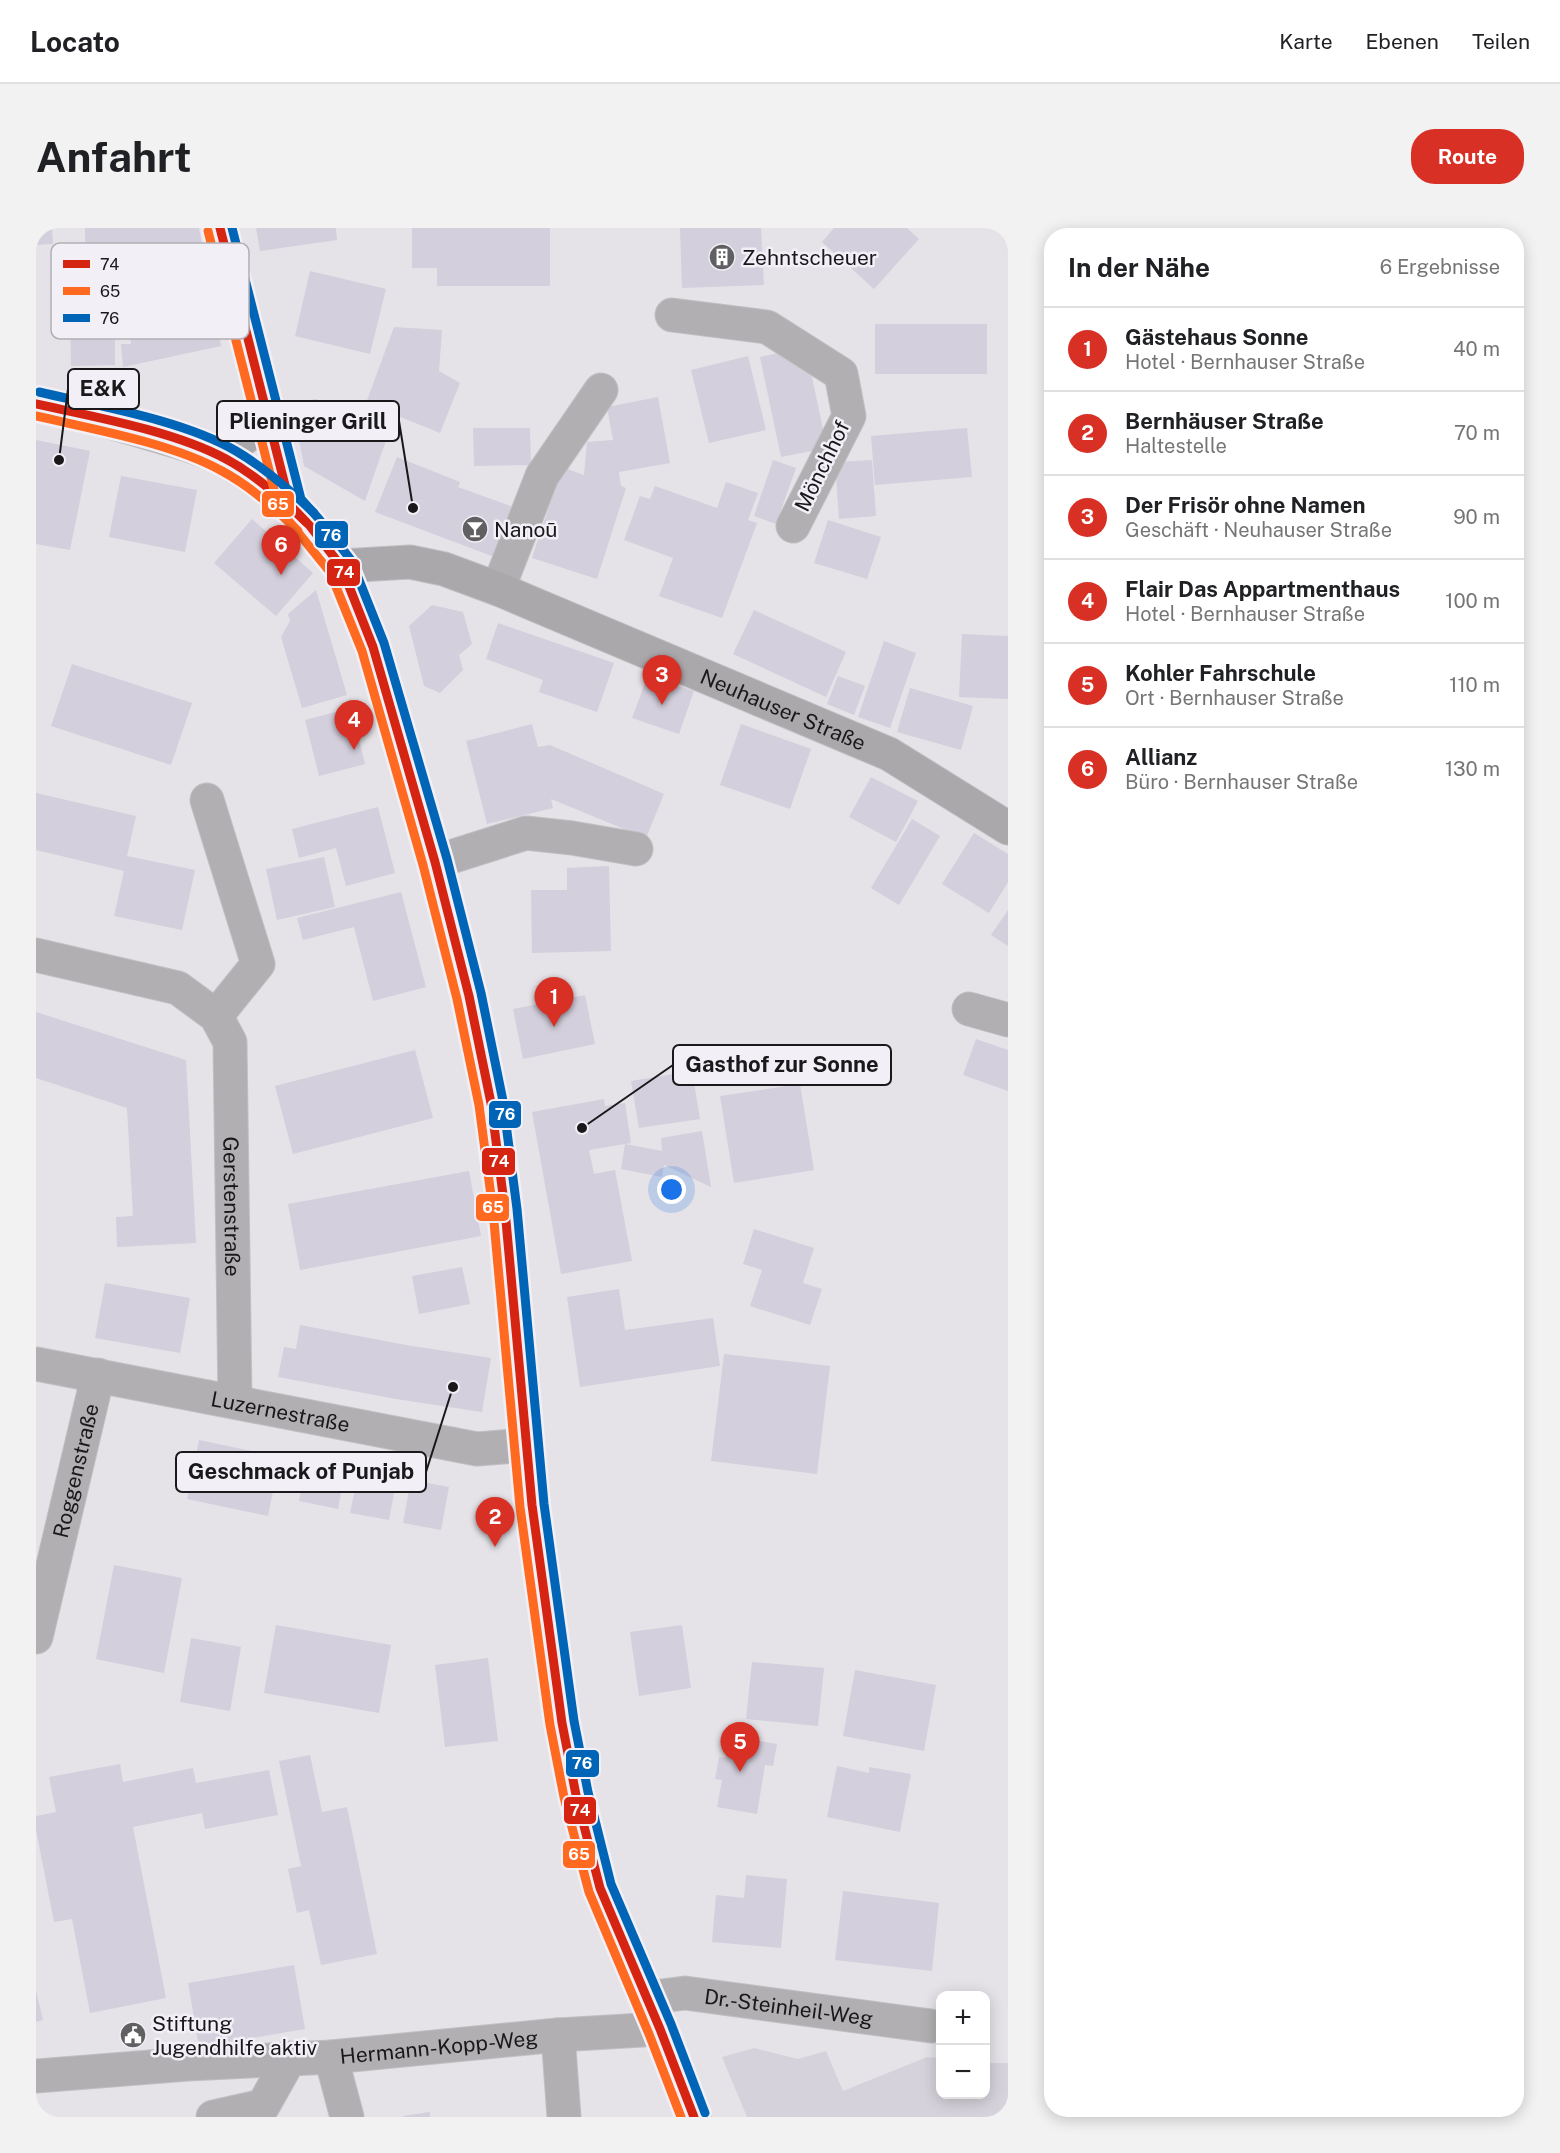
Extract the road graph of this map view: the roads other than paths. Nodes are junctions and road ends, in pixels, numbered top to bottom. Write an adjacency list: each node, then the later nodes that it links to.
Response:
1 (220, 228): 2 (main road)
2 (224, 243)
3 (672, 315): 10 (street, Mönchhof)
4 (248, 339): 7 (main road)
5 (601, 390): 12 (street)
6 (36, 404): 8 (main road)
7 (268, 421): 8 (main road); 9 (main road)
8 (219, 456): 9 (main road)
9 (290, 505): 11 (main road)
10 (793, 526)
11 (340, 566): 12 (main road, Neuhauser Straße); 16 (main road)
12 (498, 589): 14 (main road, Neuhauser Straße)
13 (207, 800): 19 (street)
14 (1008, 828)
15 (636, 849): 16 (street)
16 (435, 862): 24 (main road)
17 (36, 955): 19 (street, Gerstenstraße)
18 (969, 1009): 20 (street)
19 (216, 1016): 23 (street, Gerstenstraße)
20 (1008, 1020)
21 (36, 1364): 22 (street, Luzernestraße)
22 (98, 1376): 23 (street, Luzernestraße); 25 (street, Roggenstraße)
23 (235, 1402): 24 (street, Luzernestraße)
24 (527, 1445): 26 (main road)
25 (36, 1637)
26 (646, 1998): 27 (street, Dr.-Steinheil-Weg); 28 (main road)
27 (931, 2026)
28 (660, 2029): 29 (street, Hermann-Kopp-Weg); 36 (main road)
29 (558, 2035): 30 (street, Hermann-Kopp-Weg); 35 (street)
30 (331, 2056): 31 (street, Hermann-Kopp-Weg); 34 (street)
31 (290, 2058): 32 (street, Hermann-Kopp-Weg); 33 (street)
32 (36, 2076)
33 (213, 2117)
34 (347, 2117)
35 (564, 2117)
36 (694, 2117)

